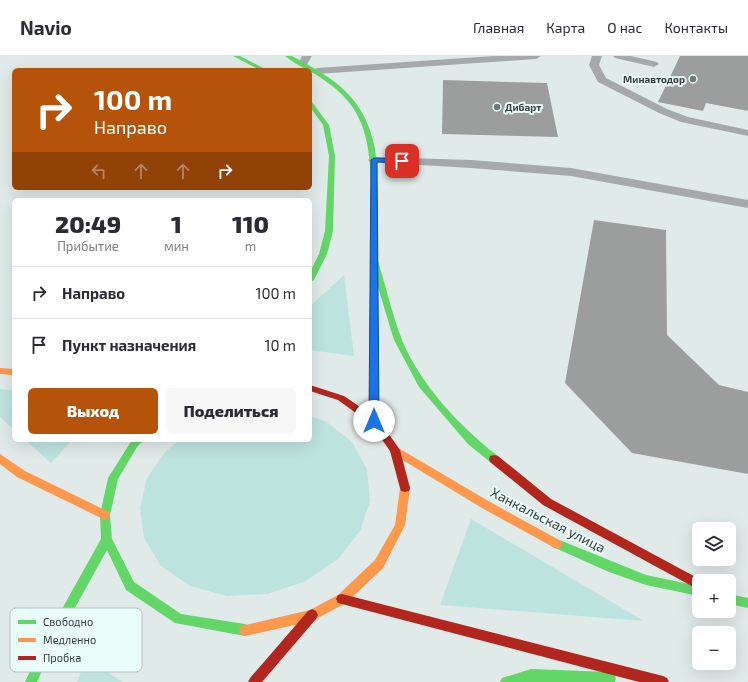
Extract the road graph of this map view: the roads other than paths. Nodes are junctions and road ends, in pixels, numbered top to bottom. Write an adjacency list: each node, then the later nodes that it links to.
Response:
1 (236, 56): 9 (main road)
2 (288, 56): 7 (main road)
3 (536, 56): 6 (lane)
4 (597, 56): 12 (lane)
5 (618, 56): 8 (lane)
6 (473, 58): 10 (lane)
7 (305, 60): 10 (main road)
8 (654, 64)
9 (260, 68)
10 (317, 71): 13 (main road)
11 (312, 106): 16 (main road)
12 (748, 133)
13 (374, 160): 14 (lane); 15 (main road)
14 (748, 204)
15 (374, 261): 20 (main road); 26 (main road)
16 (312, 276)
17 (0, 370): 18 (main road)
18 (12, 372)
19 (312, 389): 20 (main road)
20 (374, 421): 22 (main road)
21 (136, 442): 24 (main road)
22 (396, 450): 27 (main road, Ханкальская улица); 28 (main road)
23 (0, 458): 24 (main road)
24 (105, 515): 25 (main road)
25 (107, 539): 31 (main road); 32 (main road)
26 (692, 581)
27 (692, 590)
28 (342, 599): 32 (main road); 34 (main road)
29 (736, 600): 30 (main road)
30 (748, 603)
31 (69, 608)
32 (312, 615): 36 (main road)
33 (36, 672): 35 (main road)
34 (653, 680): 37 (main road); 38 (main road)
35 (31, 682)
36 (254, 682)
37 (506, 682)
38 (663, 682)

